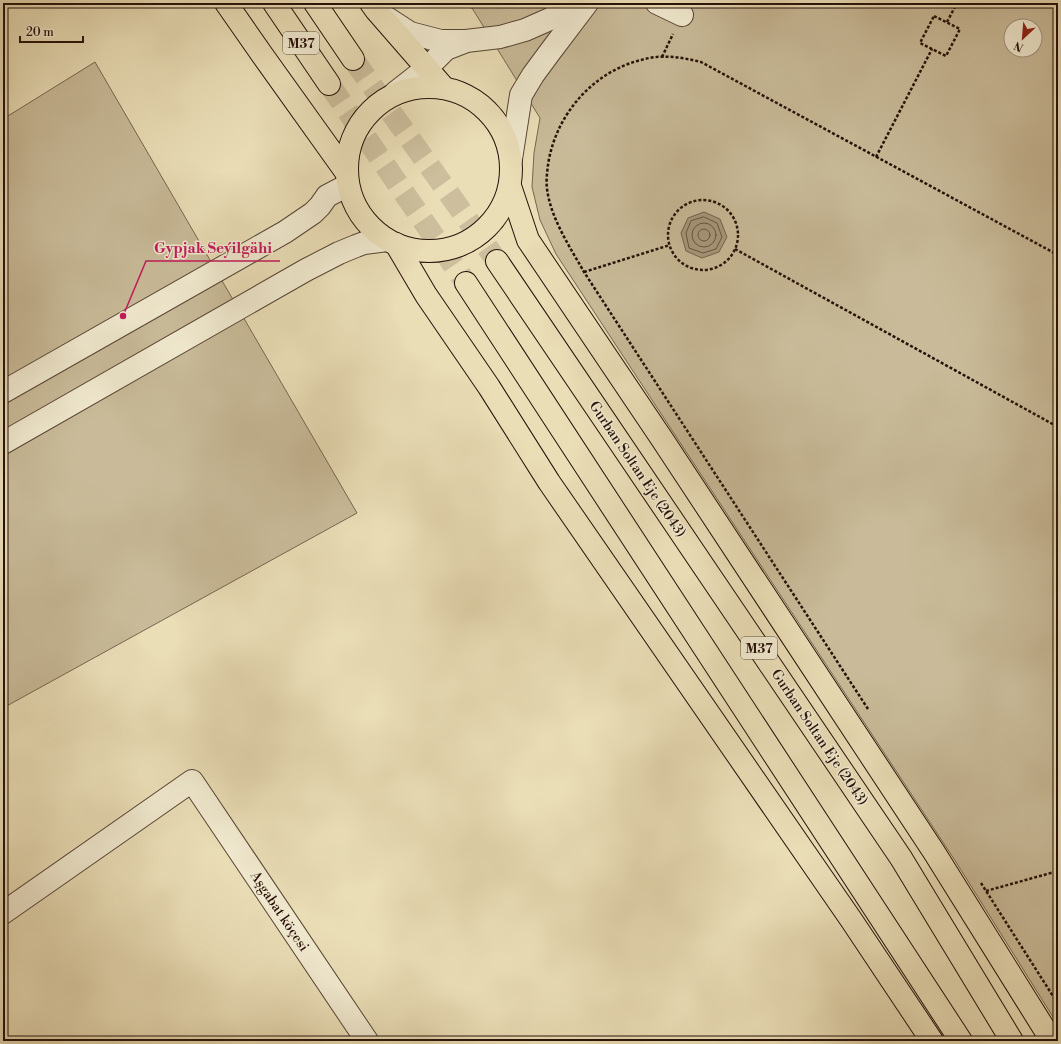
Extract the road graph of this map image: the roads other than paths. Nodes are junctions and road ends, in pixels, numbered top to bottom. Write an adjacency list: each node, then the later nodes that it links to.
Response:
1 (226, 3): 16 (highway)
2 (274, 3): 12 (highway, M37)
3 (315, 3): 10 (highway, M37)
4 (576, 3): 9 (street)
5 (587, 3): 15 (street)
6 (657, 3): 8 (street)
7 (374, 7): 9 (street); 11 (highway)
8 (682, 15)
9 (466, 41): 11 (street)
10 (353, 59)
11 (427, 68): 13 (highway); 14 (street)
12 (329, 84)
13 (444, 88): 14 (highway); 15 (highway)
14 (396, 93): 16 (highway)
15 (511, 159): 17 (highway)
16 (347, 178): 18 (highway); 21 (street)
17 (510, 186): 18 (highway); 28 (highway)
18 (392, 242): 22 (street); 25 (highway)
19 (497, 261): 27 (highway, Gurban Soltan Eje (2043) / M37)
20 (466, 283): 26 (highway)
21 (3, 392)
22 (3, 443)
23 (3, 913): 24 (street, Aşgabat köçesi)
24 (367, 1041)
25 (932, 1041)
26 (961, 1041)
27 (1012, 1041)
28 (1052, 1041)

